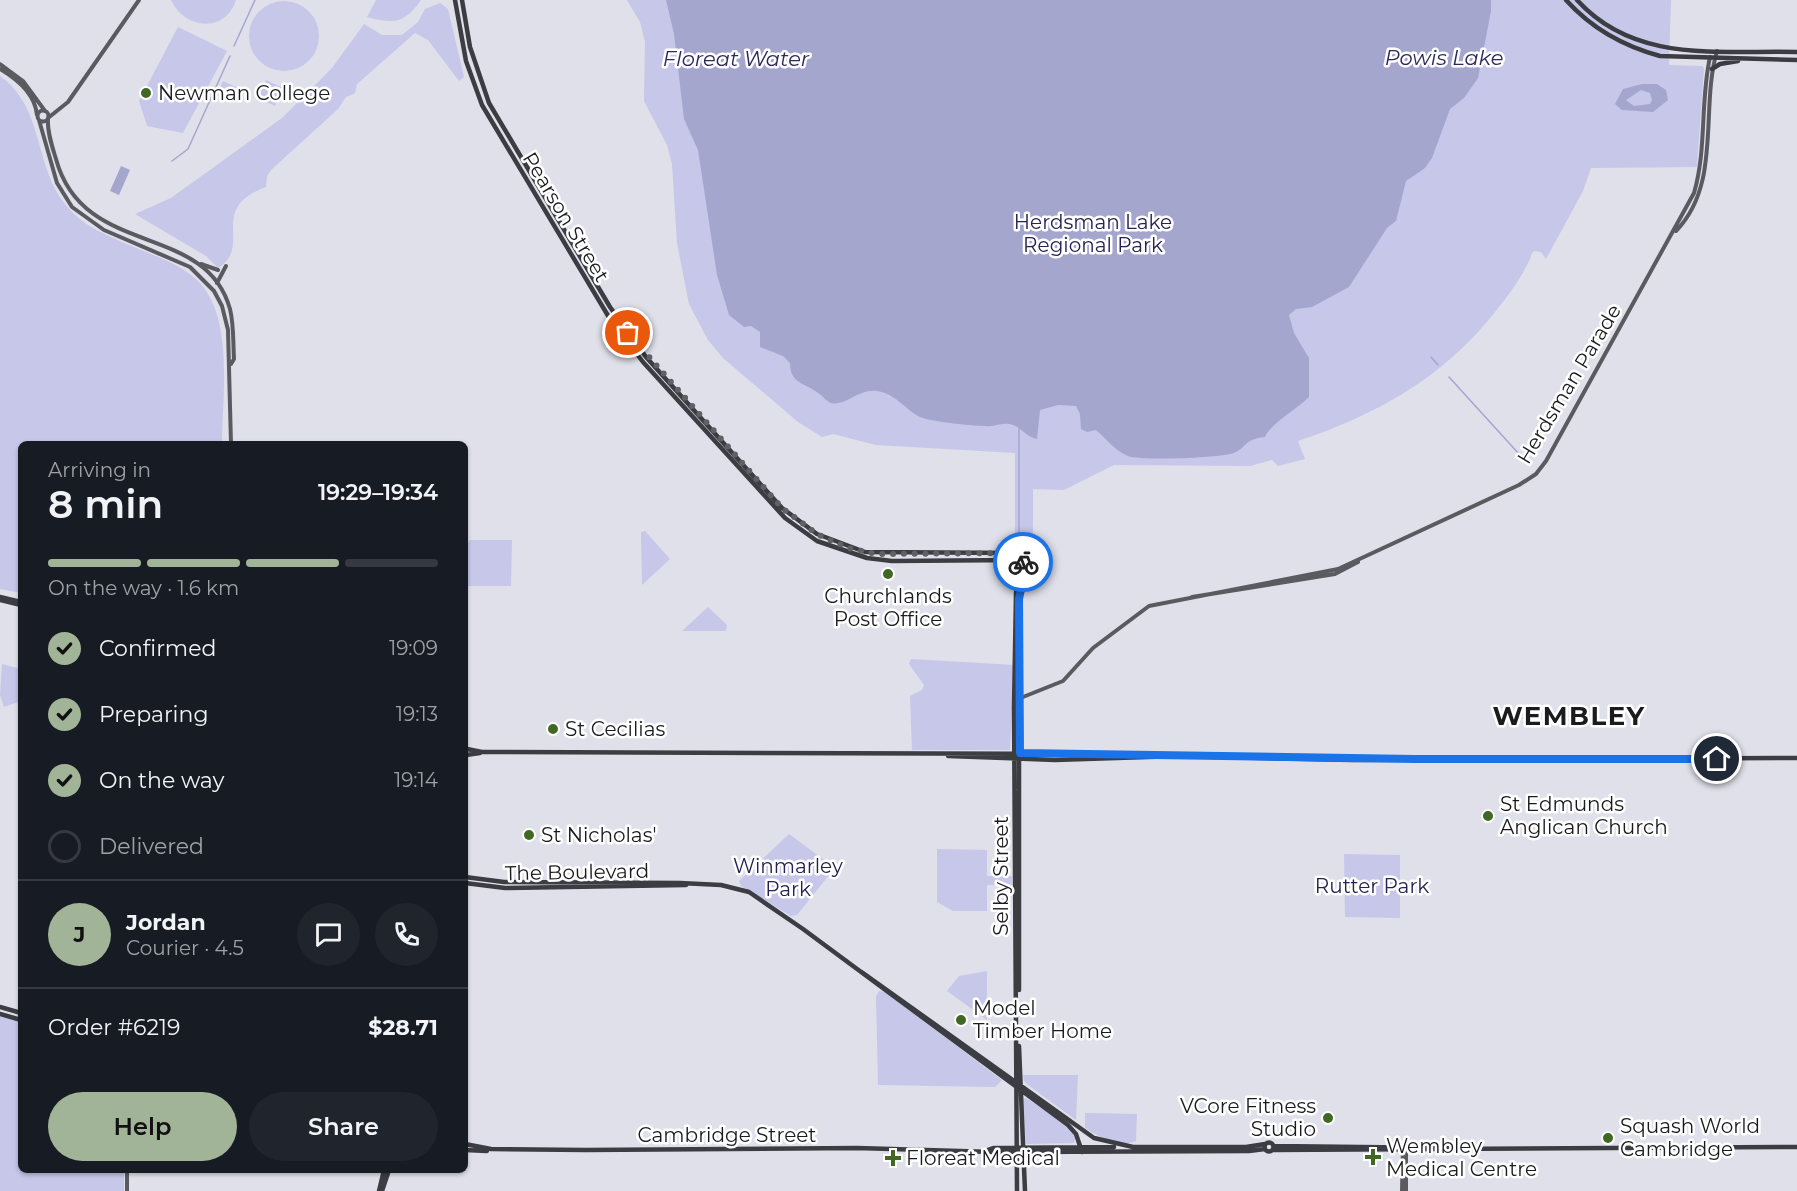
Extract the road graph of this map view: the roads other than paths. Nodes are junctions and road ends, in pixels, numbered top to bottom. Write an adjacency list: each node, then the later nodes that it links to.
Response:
1 (139, 0): 17 (main road)
2 (454, 0): 31 (main road, Pearson Street)
3 (462, 0): 29 (main road, Pearson Street)
4 (1566, 0): 9 (main road)
5 (1577, 0): 6 (main road)
6 (1650, 46): 7 (main road); 9 (main road)
7 (1714, 51): 8 (main road); 10 (main road, Herdsman Parade)
8 (1797, 52)
9 (1670, 57): 10 (main road)
10 (1712, 59): 11 (main road); 15 (main road, Herdsman Parade); 21 (main road, Herdsman Parade)
11 (1747, 59): 12 (main road); 15 (main road)
12 (1797, 60)
13 (0, 64): 16 (main road)
14 (0, 69): 18 (main road)
15 (1712, 69): 21 (main road, Herdsman Parade)
16 (45, 111): 17 (main road); 18 (main road); 19 (main road)
17 (57, 112): 19 (main road)
18 (37, 114): 20 (main road)
19 (48, 118): 20 (main road); 22 (main road)
20 (39, 120): 26 (main road)
21 (1675, 232): 36 (main road, Herdsman Parade)
22 (197, 262): 24 (main road); 25 (main road)
23 (226, 266): 25 (main road)
24 (218, 270)
25 (217, 283): 26 (main road)
26 (231, 364): 27 (main road)
27 (231, 441)
28 (1022, 553): 29 (main road, Pearson Street); 32 (main road); 32 (main road)
29 (889, 554): 31 (main road)
30 (990, 560): 31 (main road, Pearson Street); 32 (main road, Pearson Street); 33 (main road)
31 (901, 561)
32 (1023, 561): 33 (main road, Selby Street); 36 (main road, Selby Street)
33 (1017, 581): 36 (main road, Selby Street)
34 (0, 598): 35 (main road)
35 (18, 602)
36 (1017, 699): 40 (main road, Selby Street)
37 (468, 748): 38 (main road)
38 (482, 752): 39 (main road); 40 (main road)
39 (468, 756)
40 (1017, 756): 41 (main road); 49 (main road, Selby Street)
41 (1797, 758)
42 (468, 877): 44 (main road, The Boulevard)
43 (468, 883): 44 (main road, The Boulevard)
44 (689, 884): 49 (main road, The Boulevard)
45 (1, 1008): 46 (main road)
46 (18, 1012)
47 (0, 1014): 48 (main road)
48 (18, 1019)
49 (1018, 1085): 51 (main road, The Boulevard); 54 (main road, The Boulevard); 58 (main road, Selby Street); 59 (main road, Selby Street)
50 (468, 1145): 57 (main road)
51 (1133, 1147): 52 (main road, Cambridge Street); 54 (main road, Cambridge Street)
52 (1265, 1147): 54 (main road, Cambridge Street); 55 (main road)
53 (1797, 1147): 55 (main road)
54 (1081, 1149): 59 (main road, Cambridge Street)
55 (1404, 1149): 66 (main road)
56 (468, 1150): 57 (main road)
57 (586, 1150): 58 (main road, Cambridge Street)
58 (1017, 1150): 59 (main road, Cambridge Street); 64 (main road, Selby Street)
59 (1023, 1150): 65 (main road, Selby Street)
60 (127, 1173): 62 (main road)
61 (386, 1173): 63 (main road)
62 (127, 1191)
63 (381, 1191)
64 (1017, 1191)
65 (1025, 1191)
66 (1404, 1191)

